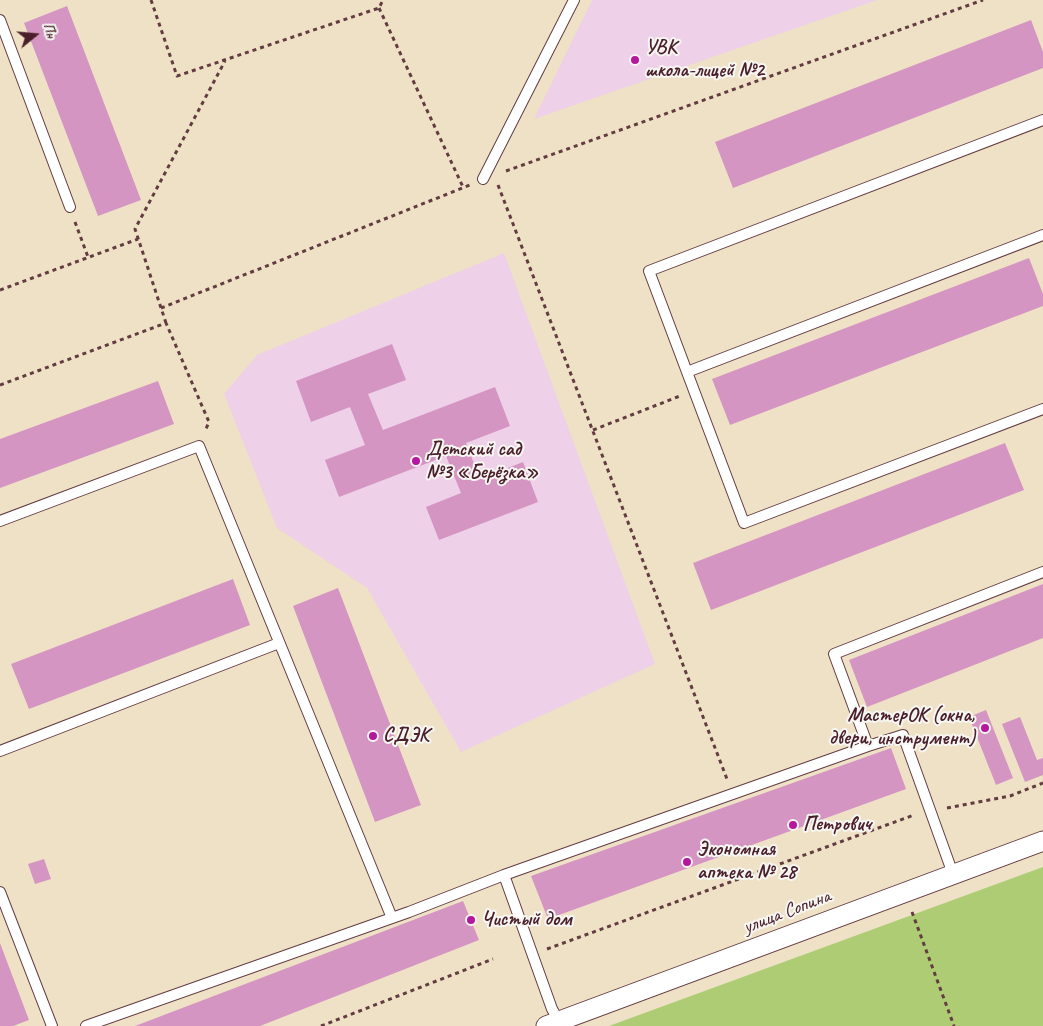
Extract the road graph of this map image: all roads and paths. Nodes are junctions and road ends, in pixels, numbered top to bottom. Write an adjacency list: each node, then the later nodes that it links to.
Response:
1 (151, 0): 7 (path)
2 (382, 0): 5 (path)
3 (574, 0): 10 (lane)
4 (983, 0): 9 (path)
5 (379, 8): 7 (path); 11 (path)
6 (0, 20): 12 (lane)
7 (225, 60): 14 (path)
8 (1043, 120): 19 (lane)
9 (494, 175): 10 (path); 23 (path)
10 (483, 179): 11 (path)
11 (463, 187): 17 (path)
12 (70, 207): 15 (path)
13 (1043, 235): 19 (lane)
14 (138, 239): 15 (path); 17 (path)
15 (88, 258): 16 (path)
16 (0, 290)
17 (161, 308): 18 (path)
18 (166, 323): 20 (path); 24 (path)
19 (687, 372): 21 (lane)
20 (0, 385)
21 (694, 391): 22 (lane); 23 (path)
22 (1043, 409)
23 (593, 430): 31 (path)
24 (199, 446): 25 (lane); 27 (lane)
25 (0, 520)
26 (1043, 572): 28 (lane)
27 (279, 643): 29 (lane); 38 (lane)
28 (868, 746): 31 (lane); 32 (lane)
29 (0, 751)
30 (1043, 783): 32 (path)
31 (733, 794): 35 (lane)
32 (931, 812): 34 (lane); 39 (path)
33 (1043, 841): 34 (street, улица Сопина)
34 (953, 874): 37 (street, улица Сопина)
35 (504, 875): 38 (lane); 41 (lane)
36 (0, 892): 42 (lane)
37 (904, 892): 41 (street, улица Сопина); 45 (path)
38 (392, 918): 43 (lane)
39 (543, 951)
40 (493, 959): 44 (path)
41 (553, 1024)
42 (52, 1026)
43 (86, 1026)
44 (321, 1026)
45 (954, 1026)

